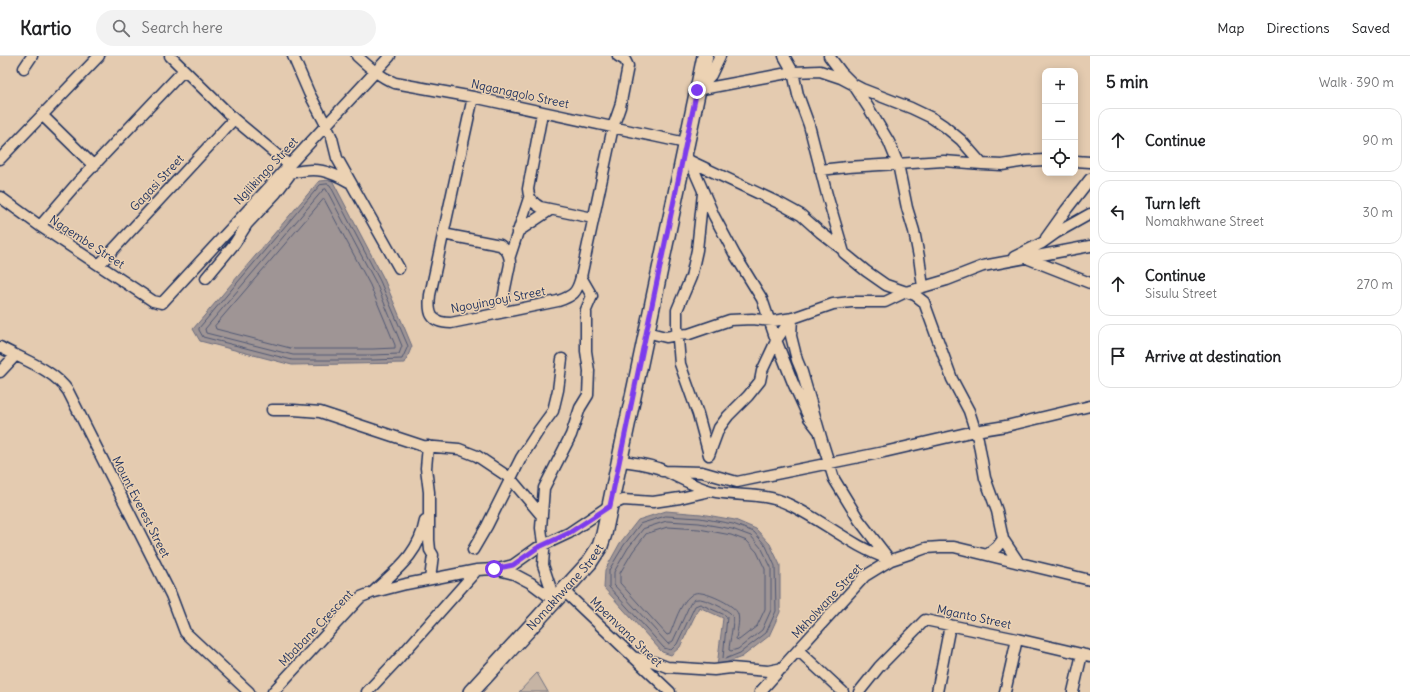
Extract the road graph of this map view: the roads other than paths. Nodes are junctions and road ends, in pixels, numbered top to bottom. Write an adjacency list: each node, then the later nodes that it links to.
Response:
1 (32, 56): 12 (street)
2 (99, 56): 20 (street)
3 (170, 56): 13 (street)
4 (293, 56): 22 (street)
5 (357, 56): 14 (street, Nqgangqolo Street)
6 (390, 56): 14 (street, Ngilikingo Street)
7 (618, 56): 23 (street, Ngoyingoyi Street)
8 (705, 56): 17 (street, Nomakhwane Street)
9 (720, 56): 17 (street)
10 (784, 56): 15 (street)
11 (830, 56): 16 (street)
12 (24, 68)
13 (184, 70): 21 (street); 32 (street)
14 (375, 72): 18 (street, Nqgangqolo Street); 22 (street, Ngilikingo Street)
15 (793, 72): 16 (street); 17 (street); 33 (street)
16 (853, 84): 29 (street); 30 (street)
17 (697, 90): 24 (street, Nomakhwane Street)
18 (473, 98): 19 (street, Nqgangqolo Street); 44 (street, Ngoyingoyi Street)
19 (542, 113): 23 (street, Nqgangqolo Street); 38 (street)
20 (42, 115): 25 (street); 32 (street)
21 (234, 118): 31 (street); 51 (street, Gagasi Street)
22 (326, 125): 31 (street, Ngilikingo Street); 35 (street)
23 (613, 127): 24 (street, Nqgangqolo Street); 41 (street, Ngoyingoyi Street)
24 (686, 152): 36 (street); 47 (street, Nqgangqolo Street); 62 (street, Nomakhwane Street)
25 (0, 159)
26 (1042, 160): 30 (street)
27 (1078, 161): 28 (street)
28 (1090, 162)
29 (898, 164): 30 (street); 33 (street); 56 (street)
30 (982, 164)
31 (289, 165): 58 (street, Ngilikingo Street)
32 (94, 166): 42 (street)
33 (820, 170): 47 (street)
34 (1090, 179): 45 (street)
35 (351, 183): 52 (street); 54 (street)
36 (703, 193): 61 (street); 63 (street)
37 (0, 197): 42 (street, Ngqembe Street)
38 (529, 198): 39 (street); 43 (street)
39 (550, 210): 41 (street); 43 (street)
40 (1090, 214): 45 (street)
41 (593, 218): 53 (street, Ngoyingoyi Street)
42 (40, 226): 51 (street, Ngqembe Street)
43 (517, 232): 48 (street)
44 (443, 234): 48 (street); 59 (street, Ngoyingoyi Street)
45 (1042, 243): 50 (street)
46 (1090, 246): 49 (street)
47 (842, 249): 57 (street, Nqgangqolo Street)
48 (510, 256): 59 (street)
49 (1028, 258): 50 (street); 55 (street)
50 (1006, 261): 56 (street)
51 (99, 265): 58 (street, Ngqembe Street)
52 (399, 268)
53 (581, 277): 59 (street, Ngoyingoyi Street); 81 (street)
54 (206, 278)
55 (1090, 283)
56 (923, 287): 57 (street)
57 (906, 292): 60 (street); 72 (street, Nqgangqolo Street)
58 (162, 303)
59 (500, 313)
60 (792, 318): 61 (street); 64 (street); 71 (street)
61 (770, 321): 63 (street); 64 (street)
62 (646, 332): 63 (street); 74 (street, Nomakhwane Street)
63 (677, 335): 64 (street)
64 (776, 340): 71 (street)
65 (0, 347): 66 (street, Mount Everest Street)
66 (15, 356): 68 (street); 100 (street, Mount Everest Street)
67 (562, 359): 77 (street)
68 (0, 372)
69 (1090, 406): 72 (street)
70 (272, 410): 73 (street)
71 (819, 431): 75 (street)
72 (975, 431): 75 (street); 82 (street, Nqgangqolo Street)
73 (428, 446): 77 (street); 80 (street)
74 (619, 461): 76 (street); 79 (street, Nomakhwane Street)
75 (829, 464): 76 (street); 86 (street)
76 (662, 470): 78 (street)
77 (510, 478): 81 (street); 84 (street)
78 (710, 491): 79 (street); 86 (street)
79 (610, 506): 83 (street); 93 (street, Nomakhwane Street)
80 (429, 508): 90 (street); 92 (street)
81 (542, 516): 83 (street)
82 (1003, 539): 85 (street); 87 (street)
83 (543, 545): 88 (street); 93 (street)
84 (473, 550)
85 (987, 555): 86 (street, Mkholwane Street); 87 (street, Mkholwane Street)
86 (890, 559): 96 (street, Mkholwane Street)
87 (1019, 563): 91 (street, Mkholwane Street)
88 (494, 569): 89 (street, Mbabane Crescent); 93 (street, Mbabane Crescent)
89 (477, 570): 90 (street, Mbabane Crescent); 102 (street)
90 (430, 580): 92 (street, Mbabane Crescent)
91 (1090, 580)
92 (371, 593): 101 (street, Mbabane Crescent)
93 (559, 596): 98 (street, Mpemvana Street); 103 (street, Nomakhwane Street)
94 (950, 625): 95 (street, Mganto Street); 107 (street, Mganto Street); 108 (street)
95 (1017, 639): 97 (street, Mganto Street); 109 (street)
96 (799, 651): 99 (street, Mkholwane Street); 106 (street)
97 (1086, 655): 110 (street)
98 (633, 657): 99 (street); 104 (street, Mpemvana Street)
99 (783, 668): 105 (street, Mkholwane Street)
100 (249, 692)
101 (273, 692)
102 (367, 692)
103 (471, 692)
104 (670, 692)
105 (760, 692)
106 (843, 692)
107 (859, 692)
108 (937, 692)
109 (1004, 692)
110 (1073, 692)

